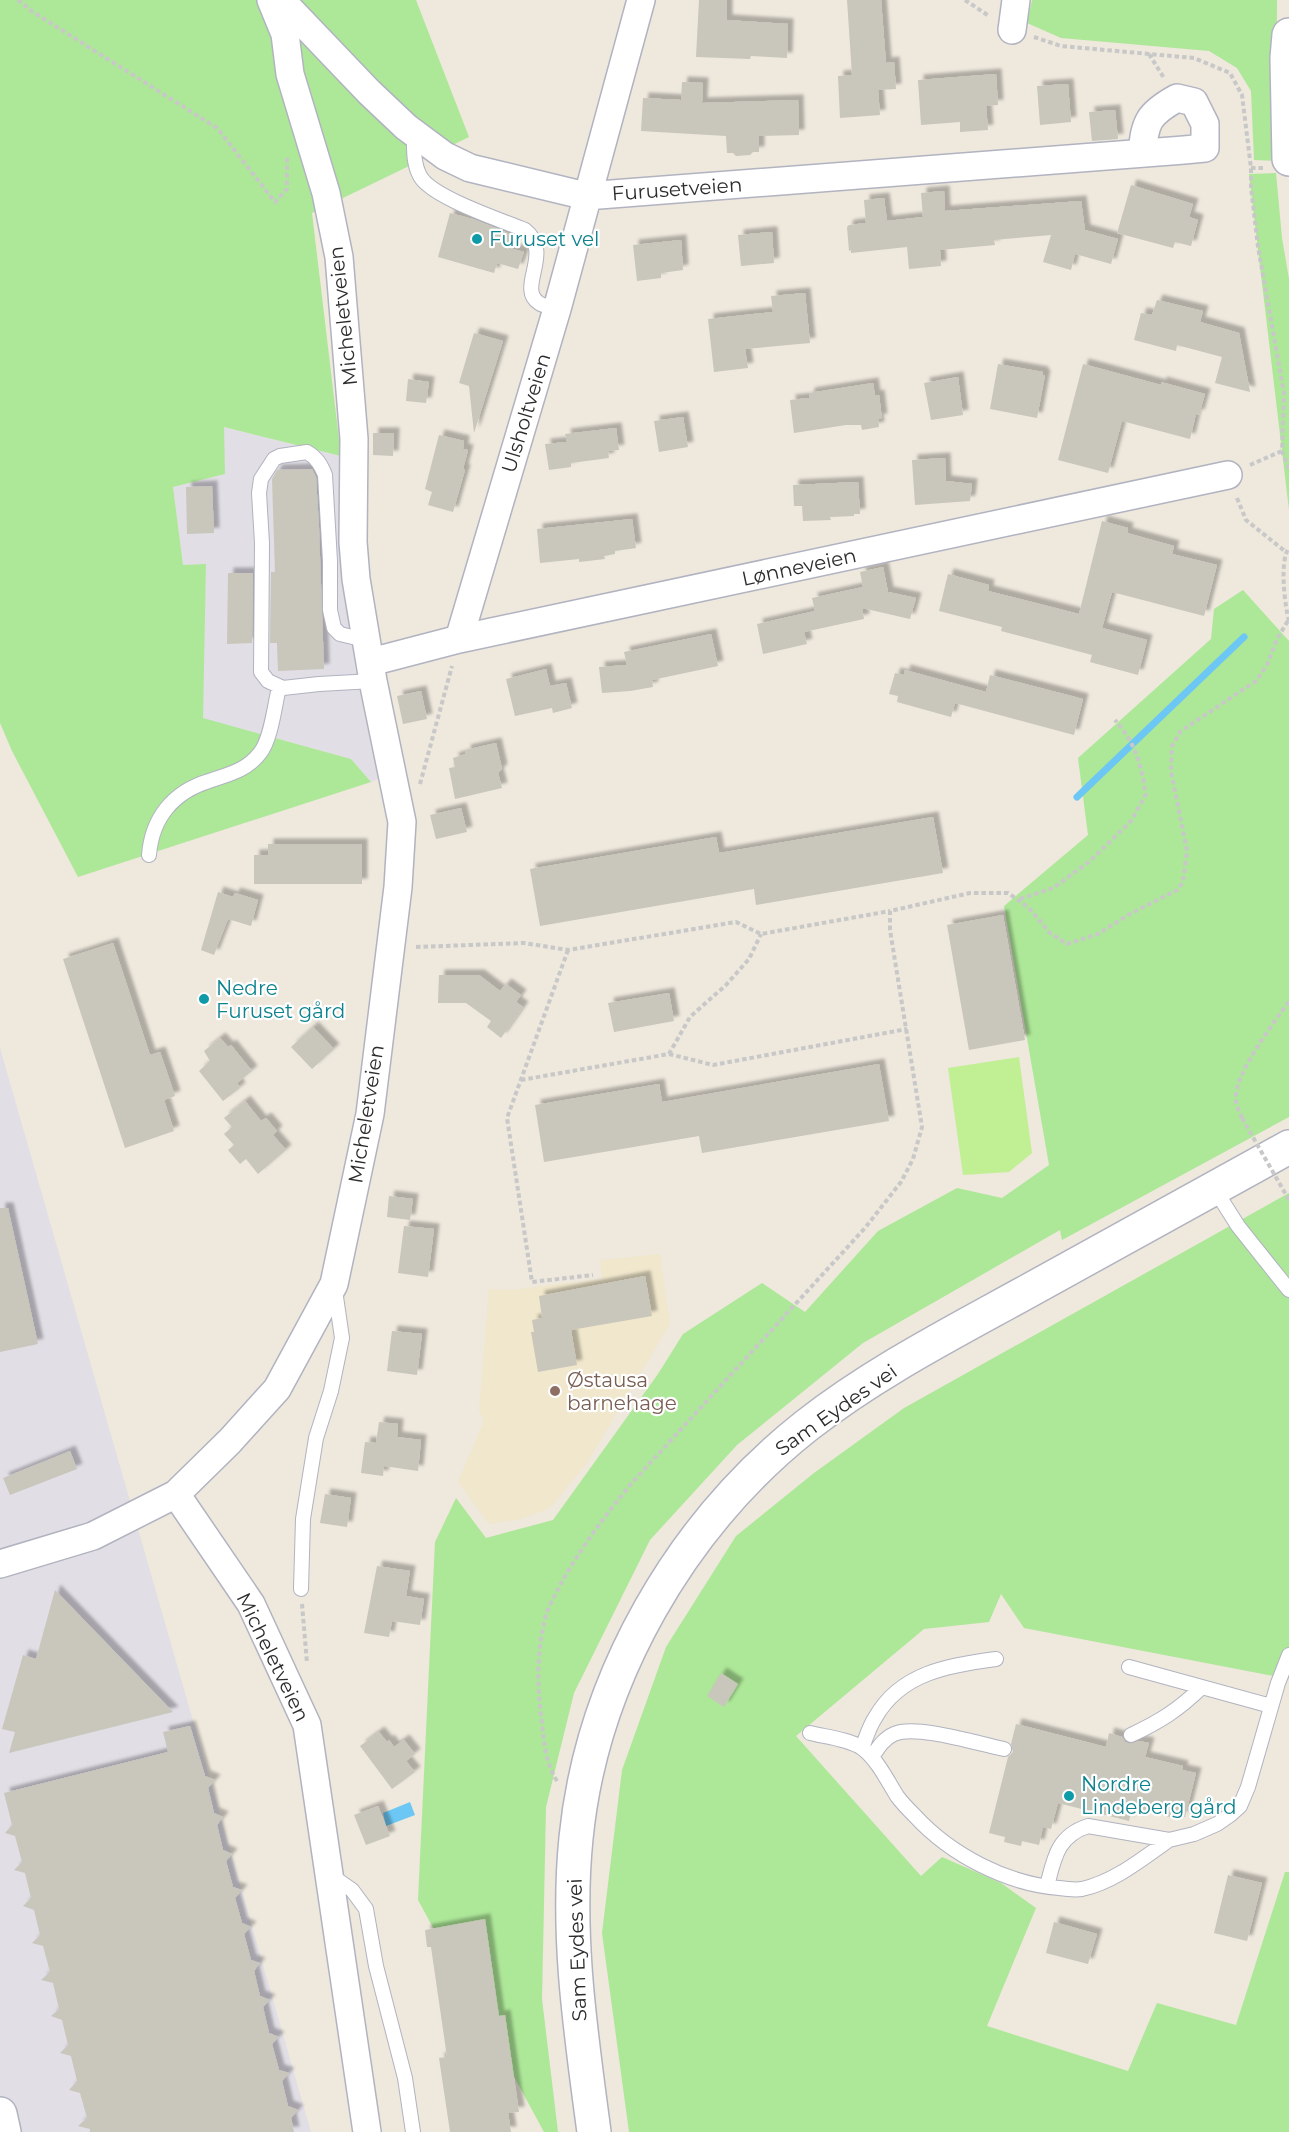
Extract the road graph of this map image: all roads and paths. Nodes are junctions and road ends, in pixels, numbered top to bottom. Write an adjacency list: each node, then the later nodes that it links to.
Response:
1 (18, 0): 10 (path)
2 (271, 0): 21 (street, Micheletveien)
3 (281, 0): 9 (street, Furusetveien)
4 (641, 0): 13 (street, Ulsholtveien)
5 (965, 0): 7 (path)
6 (1016, 0): 7 (street)
7 (1012, 30): 15 (path)
8 (1289, 35): 12 (main road)
9 (414, 134): 13 (street, Furusetveien); 14 (lane)
10 (286, 149)
11 (1142, 153): 13 (street, Furusetveien)
12 (1289, 159)
13 (586, 196): 14 (street, Ulsholtveien)
14 (557, 309): 20 (street, Ulsholtveien)
15 (1282, 451): 16 (path); 17 (path)
16 (1289, 469)
17 (1227, 475): 18 (path); 20 (street, Lønneveien)
18 (1287, 550): 19 (path)
19 (1288, 620): 26 (path)
20 (459, 639): 21 (street, Lønneveien); 24 (path)
21 (370, 661): 22 (lane); 22 (lane); 24 (street, Micheletveien)
22 (279, 687): 25 (lane)
23 (1115, 720): 26 (path)
24 (402, 822): 29 (street, Micheletveien)
25 (149, 855)
26 (1019, 899): 27 (path)
27 (890, 911): 28 (path); 32 (path)
28 (761, 934): 30 (path); 33 (path)
29 (391, 946): 30 (path); 39 (street, Micheletveien)
30 (568, 950): 34 (path)
31 (1289, 1001): 37 (path, bridge)
32 (907, 1029): 33 (path); 54 (path)
33 (669, 1054): 34 (path)
34 (521, 1080): 38 (path)
35 (1289, 1147): 36 (main road, Sam Eydes vei)
36 (1214, 1188): 40 (lane); 62 (main road, Sam Eydes vei)
37 (1289, 1200)
38 (593, 1275)
39 (334, 1284): 41 (street, Micheletveien); 43 (lane)
40 (1289, 1290)
41 (176, 1494): 42 (street, Micheletveien); 56 (street, Micheletveien)
42 (0, 1564)
43 (301, 1589): 47 (path)
44 (1289, 1655): 49 (lane)
45 (996, 1659): 53 (lane)
46 (1129, 1667): 48 (lane)
47 (308, 1668)
48 (1202, 1687): 49 (lane); 51 (lane)
49 (1271, 1706): 55 (lane)
50 (810, 1733): 53 (lane)
51 (1131, 1735)
52 (1004, 1749): 53 (lane)
53 (867, 1753): 57 (lane)
54 (558, 1781)
55 (1169, 1840): 57 (lane); 57 (lane)
56 (328, 1873): 60 (street, Micheletveien); 61 (lane)
57 (1047, 1886)
58 (0, 2114): 59 (main road)
59 (4, 2132)
60 (366, 2132)
61 (413, 2132)
62 (594, 2132)

